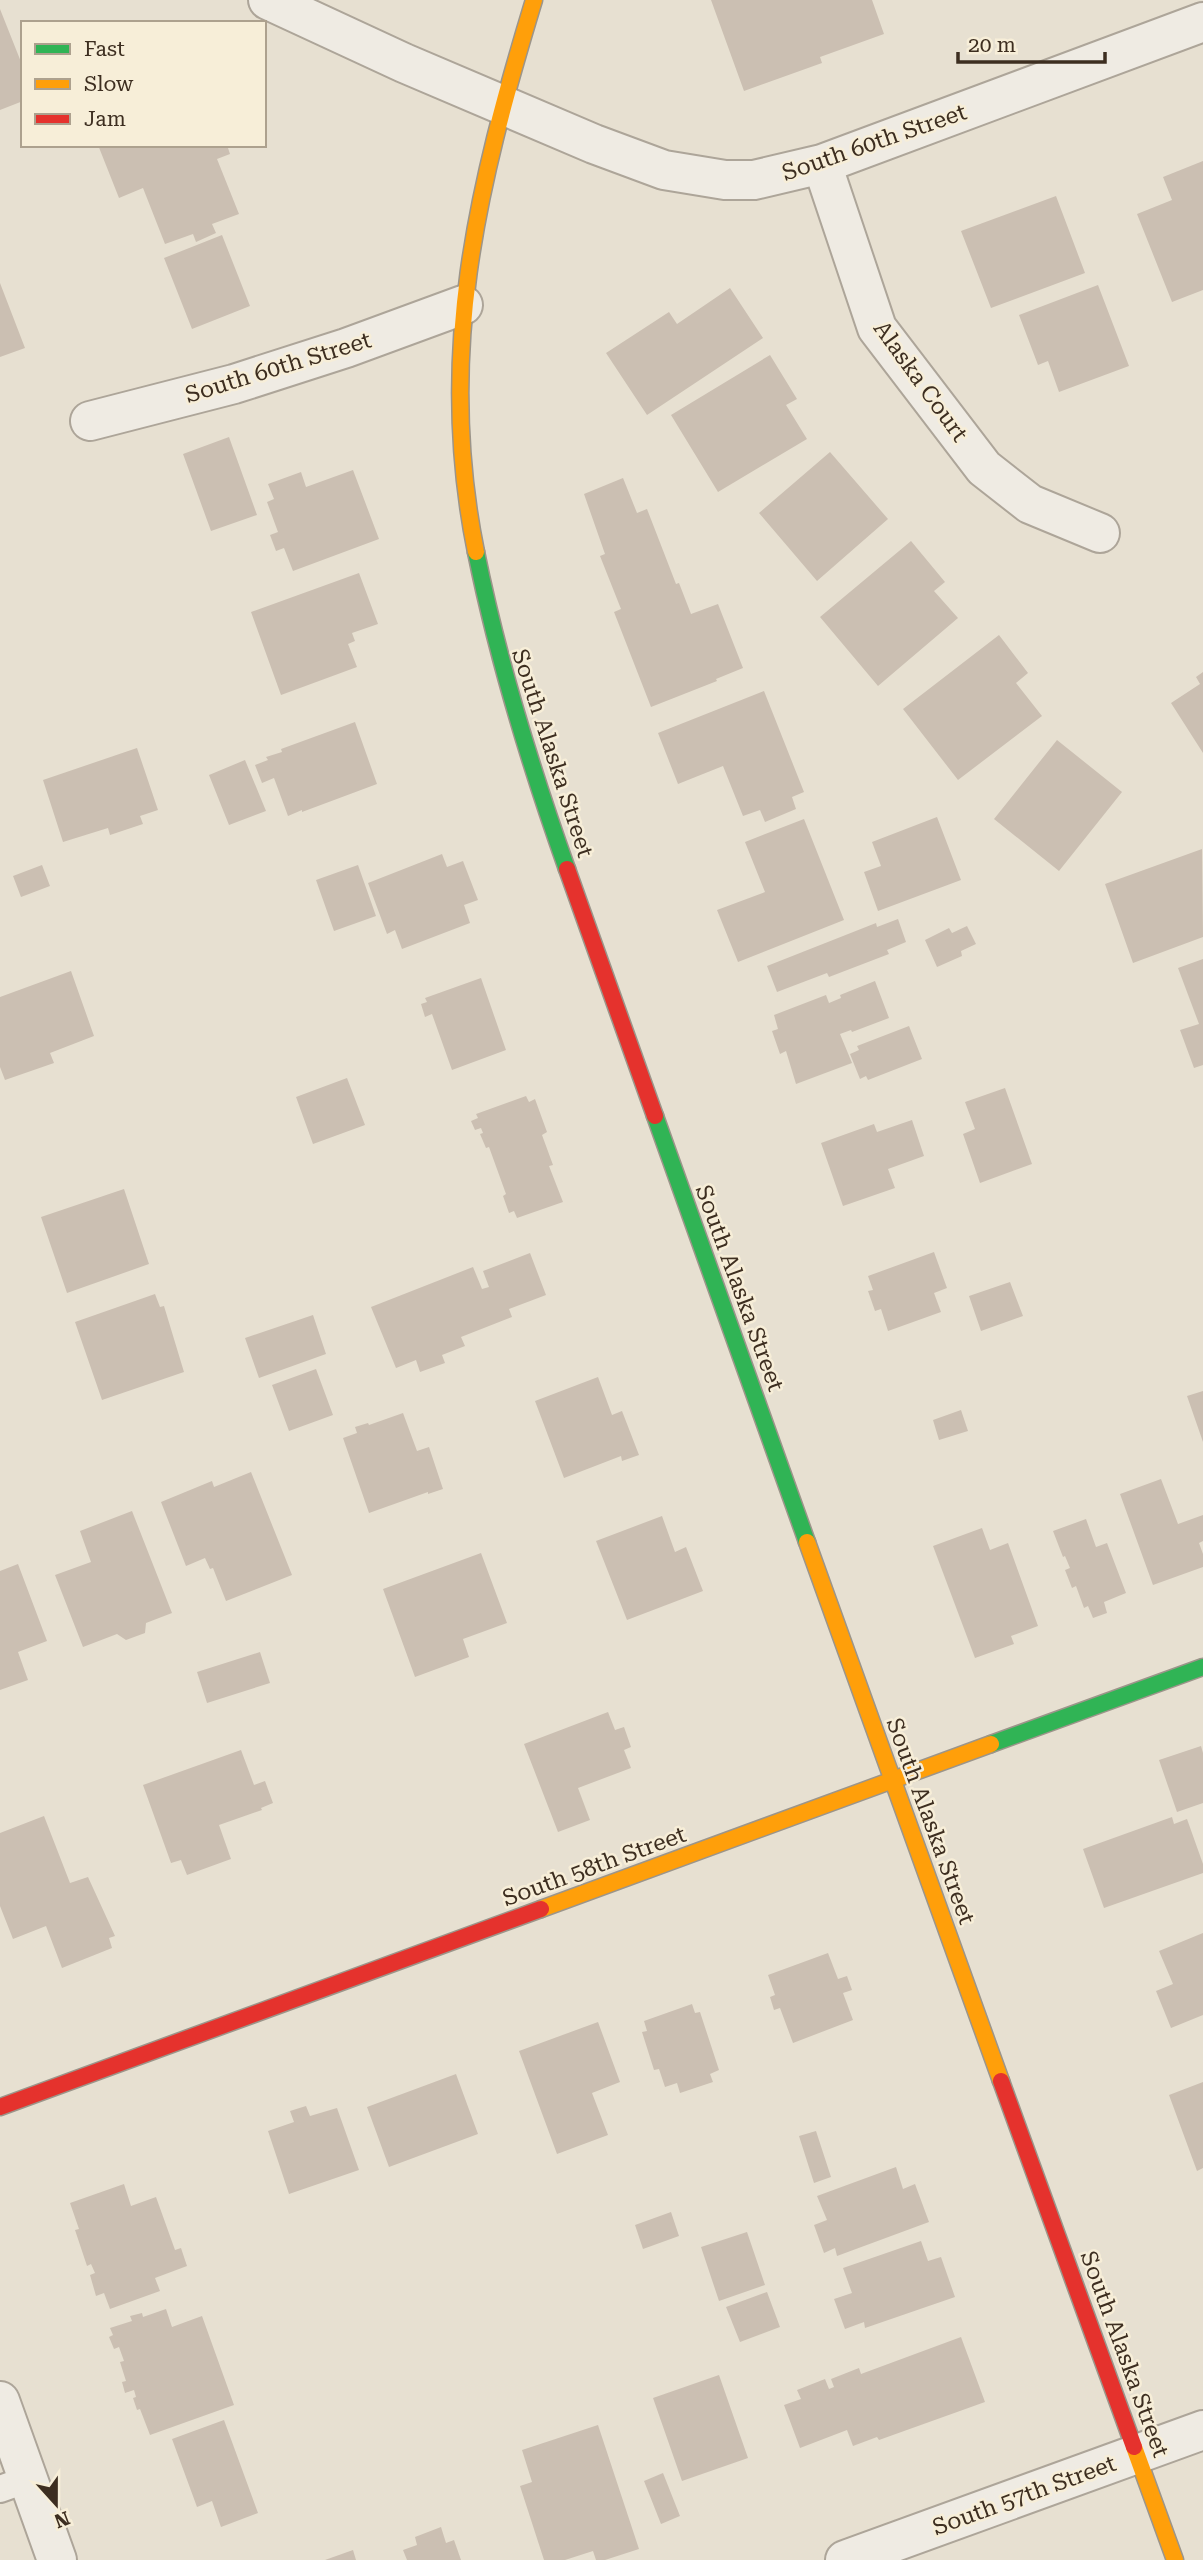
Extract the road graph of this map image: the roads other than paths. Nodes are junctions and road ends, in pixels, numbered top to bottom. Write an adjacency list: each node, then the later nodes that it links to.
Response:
1 (268, 0): 4 (street, South 60th Street)
2 (534, 0): 4 (street, South Alaska Street)
3 (1203, 22): 5 (street, South 60th Street)
4 (501, 106): 5 (street, South 60th Street); 6 (street, South Alaska Street)
5 (822, 164): 8 (street, Alaska Court)
6 (463, 305): 7 (street, South 60th Street); 10 (street, South Alaska Street)
7 (90, 421)
8 (1100, 533)
9 (1203, 1667): 10 (street, South 58th Street)
10 (892, 1781): 11 (street, South 58th Street); 14 (street, South Alaska Street)
11 (0, 2107)
12 (0, 2401): 15 (street)
13 (1203, 2430): 14 (street, South 57th Street)
14 (1137, 2454): 17 (street, South 57th Street); 18 (street, South Alaska Street)
15 (14, 2484): 16 (street)
16 (57, 2560)
17 (845, 2560)
18 (1175, 2560)

